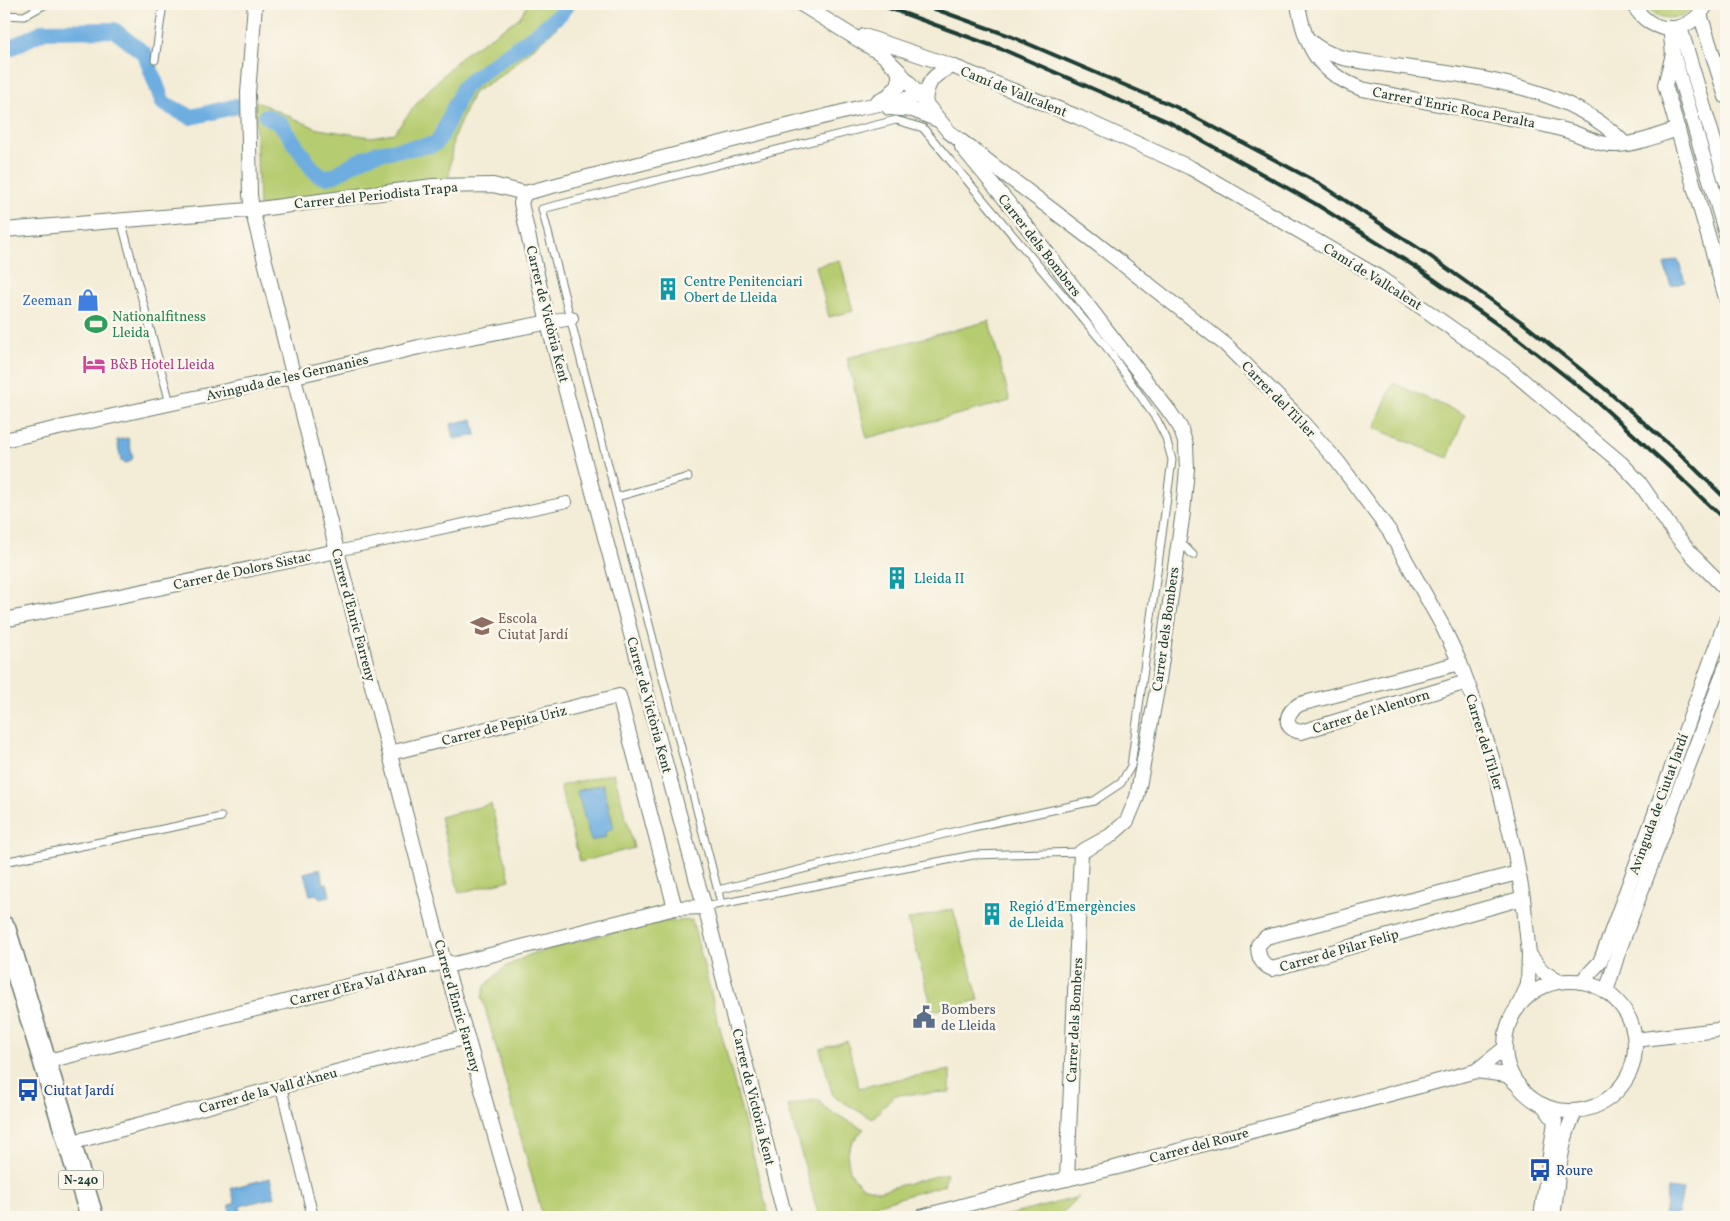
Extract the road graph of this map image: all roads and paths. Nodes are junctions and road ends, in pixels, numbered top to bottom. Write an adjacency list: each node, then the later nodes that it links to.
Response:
1 (46, 4): 8 (lane)
2 (163, 4): 13 (lane)
3 (255, 4): 25 (street, Carrer d'Enric Farreny)
4 (801, 4): 10 (street, Carrer del Til·ler)
5 (1298, 4): 11 (street, Carrer d'Enric Roca Peralta)
6 (1633, 4): 9 (street)
7 (1704, 9): 9 (street); 16 (street)
8 (4, 15)
9 (1675, 28): 12 (street); 23 (street)
10 (844, 30): 14 (street, Camí de Vallcalent); 15 (street, Carrer del Til·ler)
11 (1305, 35): 22 (street, Carrer d'Enric Roca Peralta); 22 (street, Carrer d'Enric Roca Peralta)
12 (1673, 54): 20 (street); 28 (street)
13 (155, 60)
14 (952, 66): 17 (street, Camí de Vallcalent); 41 (street, Camí de Vallcalent)
15 (899, 71): 17 (street, Carrer del Til·ler); 18 (street, Carrer del Periodista Trapa)
16 (1726, 97)
17 (922, 98): 18 (street, Carrer del Periodista Trapa); 19 (street, Carrer del Til·ler)
18 (858, 108): 19 (street, Carrer del Periodista Trapa); 24 (street, Carrer del Periodista Trapa)
19 (940, 120): 21 (street, Carrer del Til·ler)
20 (1678, 129): 22 (street, Carrer d'Enric Roca Peralta); 29 (street)
21 (950, 132): 38 (street, Carrer dels Bombers); 44 (street, Carrer del Til·ler)
22 (1625, 144)
23 (1726, 181)
24 (525, 193): 25 (street, Carrer del Periodista Trapa); 31 (street, Carrer de Victòria Kent)
25 (252, 209): 26 (street, Carrer del Periodista Trapa); 32 (street, Carrer d'Enric Farreny)
26 (121, 220): 27 (street, Carrer del Periodista Trapa); 33 (lane)
27 (4, 230)
28 (1726, 234)
29 (1726, 298)
30 (571, 318): 31 (street, Avinguda de les Germanies); 36 (lane, Carrer de Victòria Kent); 53 (lane, Carrer de Victòria Kent)
31 (548, 324): 32 (street, Avinguda de les Germanies); 56 (street, Carrer de Victòria Kent)
32 (293, 376): 33 (street, Avinguda de les Germanies); 39 (street, Carrer d'Enric Farreny)
33 (170, 403): 34 (street, Avinguda de les Germanies)
34 (4, 440)
35 (688, 477): 36 (lane)
36 (617, 497): 53 (lane, Carrer de Victòria Kent)
37 (567, 502): 39 (street, Carrer de Dolors Sistac)
38 (1178, 541): 40 (lane); 50 (street, Carrer dels Bombers)
39 (337, 551): 42 (street, Carrer de Dolors Sistac); 48 (street, Carrer d'Enric Farreny)
40 (1193, 555)
41 (1724, 587)
42 (4, 620)
43 (1725, 623): 62 (street, Avinguda de Ciutat Jardí)
44 (1460, 663): 46 (street, Carrer del Til·ler); 46 (street, Carrer de l'Alentorn)
45 (1726, 666): 63 (street, Avinguda de Ciutat Jardí)
46 (1467, 682): 52 (street, Carrer del Til·ler)
47 (619, 696): 48 (street, Carrer de Pepita Uriz); 57 (street, Carrer de Victòria Kent)
48 (390, 753): 60 (street, Carrer d'Enric Farreny)
49 (221, 817): 51 (lane)
50 (1081, 852): 55 (lane, Carrer d'Era Val d'Aran); 76 (street, Carrer dels Bombers)
51 (4, 862)
52 (1518, 873): 54 (street, Carrer del Til·ler); 54 (street, Carrer de Pilar Felip)
53 (718, 890): 55 (lane, Carrer de Victòria Kent)
54 (1523, 898): 59 (street, Carrer del Til·ler)
55 (721, 903): 56 (lane, Carrer d'Era Val d'Aran)
56 (706, 907): 57 (street, Carrer d'Era Val d'Aran); 80 (street, Carrer de Victòria Kent)
57 (674, 908): 60 (street, Carrer d'Era Val d'Aran)
58 (5, 940): 69 (main road, N-240)
59 (1529, 954): 61 (street); 64 (street, Carrer del Til·ler)
60 (444, 962): 66 (street, Carrer d'Enric Farreny); 69 (street, Carrer d'Era Val d'Aran)
61 (1559, 982): 62 (street); 64 (street)
62 (1581, 982): 63 (street)
63 (1606, 992): 67 (street)
64 (1517, 1009): 68 (street)
65 (1726, 1029): 67 (street)
66 (467, 1037): 72 (street, Carrer de la Vall d'Àneu); 79 (street, Carrer d'Enric Farreny)
67 (1635, 1040): 74 (street)
68 (1505, 1048): 70 (street, Carrer del Roure); 71 (street)
69 (44, 1062): 75 (main road, N-240)
70 (1476, 1071): 71 (street, Carrer del Roure); 76 (street, Carrer del Roure)
71 (1518, 1084): 73 (street)
72 (281, 1087): 75 (street, Carrer de la Vall d'Àneu); 78 (street)
73 (1543, 1105): 74 (street); 82 (street)
74 (1576, 1111): 83 (street)
75 (70, 1143): 77 (main road, N-240)
76 (1066, 1179): 81 (street, Carrer del Roure)
77 (92, 1217)
78 (314, 1217)
79 (517, 1217)
80 (785, 1217)
81 (921, 1217)
82 (1542, 1217)
83 (1553, 1217)

